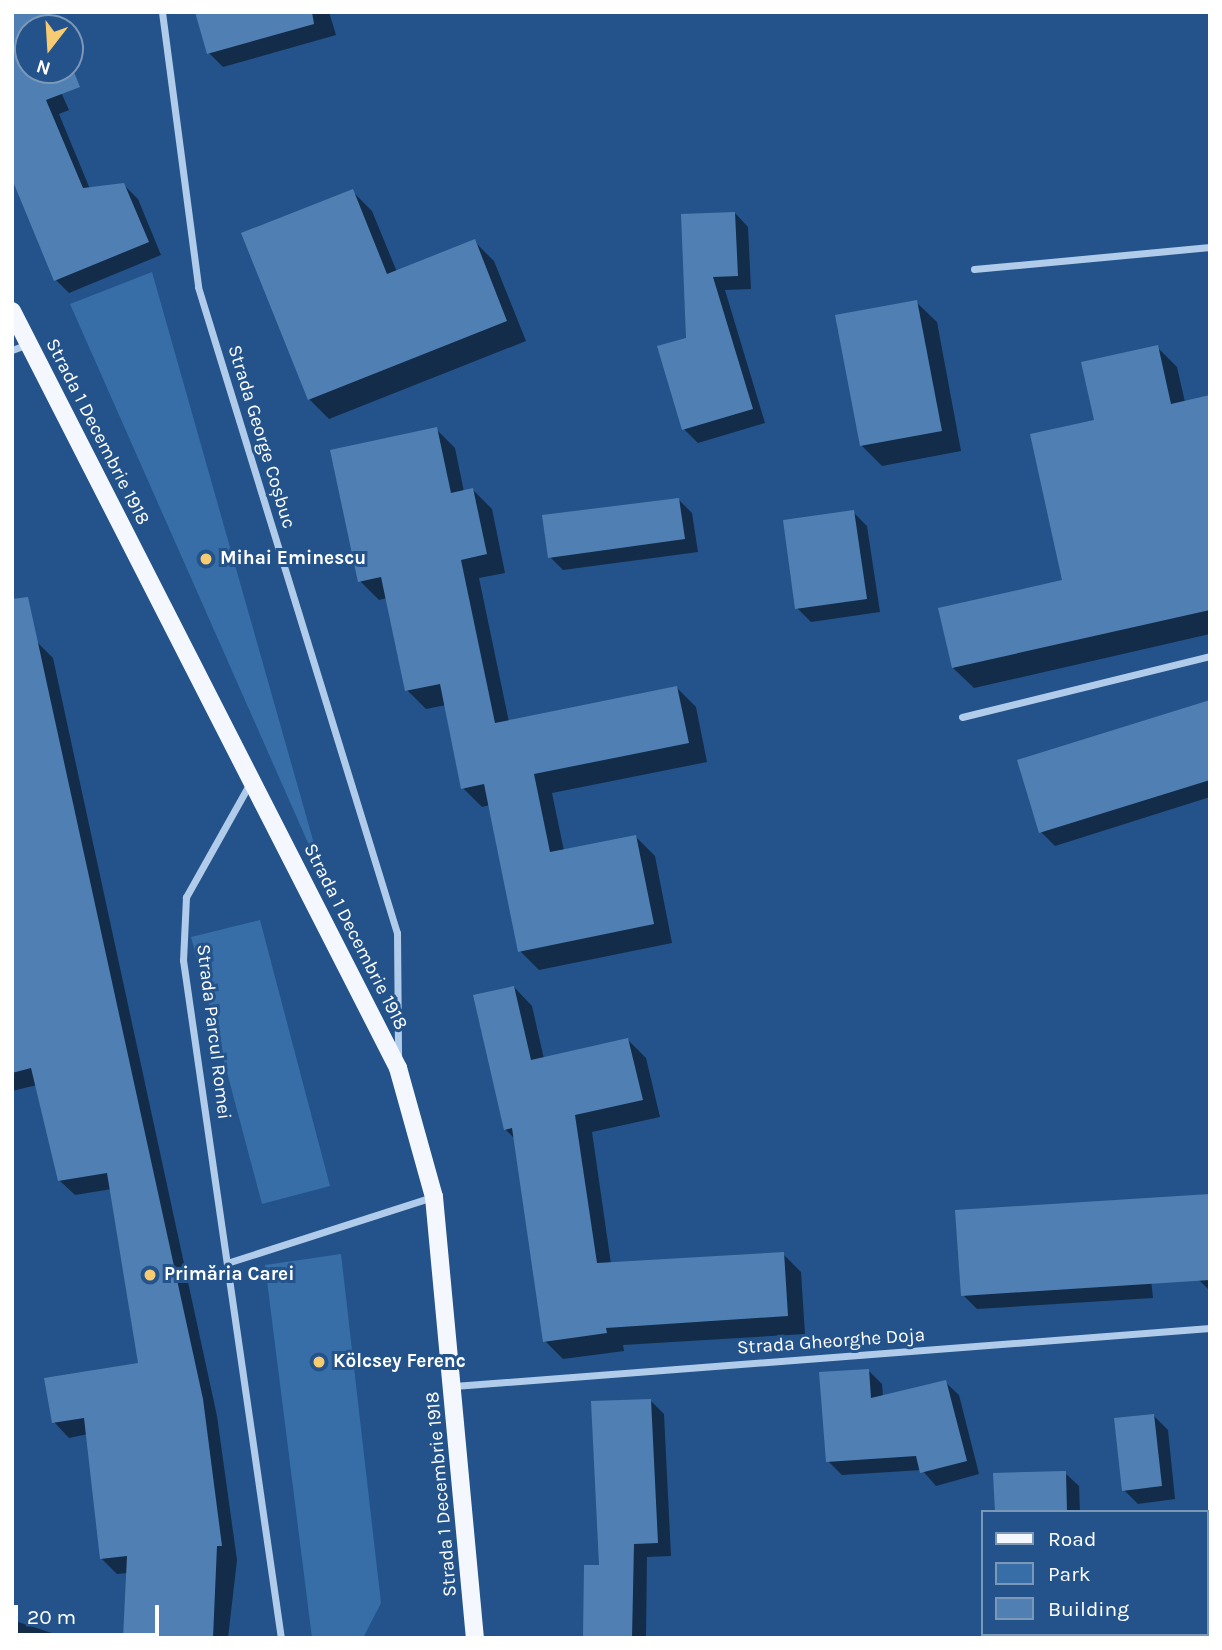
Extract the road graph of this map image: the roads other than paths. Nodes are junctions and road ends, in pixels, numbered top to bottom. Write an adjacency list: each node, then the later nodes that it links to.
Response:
1 (162, 12): 9 (street, Strada George Coșbuc)
2 (1210, 247): 3 (street)
3 (974, 269)
4 (12, 311): 5 (main road, Strada 1 Decembrie 1918)
5 (20, 347): 8 (main road, Strada 1 Decembrie 1918)
6 (1210, 656): 7 (street)
7 (962, 717)
8 (252, 779): 9 (main road, Strada 1 Decembrie 1918); 11 (street, Strada Parcul Romei)
9 (398, 1069): 10 (main road, Strada 1 Decembrie 1918)
10 (434, 1197): 11 (street); 13 (main road, Strada 1 Decembrie 1918)
11 (230, 1262): 14 (street, Strada Parcul Romei)
12 (1210, 1328): 13 (street, Strada Gheorghe Doja)
13 (454, 1387): 15 (main road, Strada 1 Decembrie 1918)
14 (281, 1638)
15 (475, 1638)

